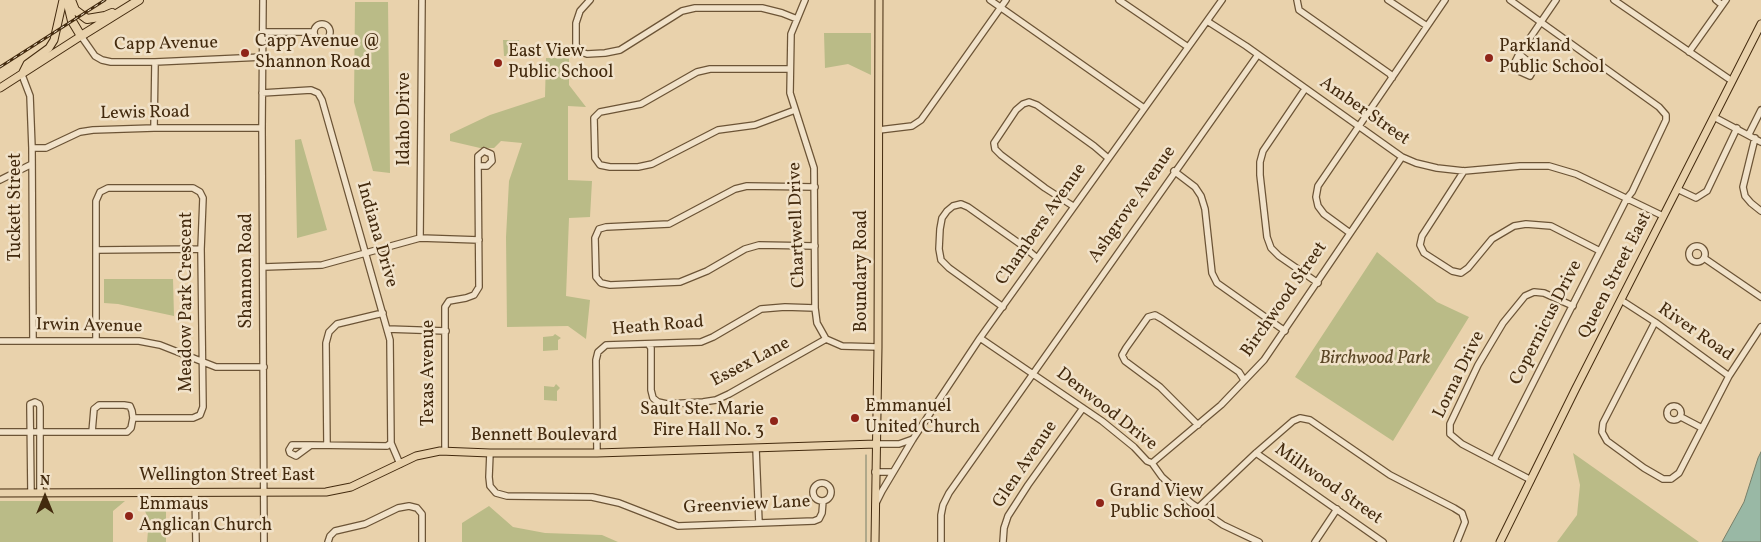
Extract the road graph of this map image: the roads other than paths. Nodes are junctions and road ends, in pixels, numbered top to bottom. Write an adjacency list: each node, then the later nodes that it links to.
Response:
1 (63, 0): 38 (main road)
2 (67, 0): 30 (highway)
3 (71, 0): 4 (highway)
4 (139, 0): 30 (highway)
5 (263, 0): 28 (street, Shannon Road)
6 (422, 0): 71 (street, Idaho Drive)
7 (590, 0): 23 (street)
8 (805, 0): 23 (street, Chartwell Drive)
9 (879, 0): 52 (main road, Boundary Road)
10 (990, 0): 22 (street)
11 (1006, 0): 22 (street)
12 (1118, 0): 31 (street)
13 (1222, 0): 24 (street, Chambers Avenue)
14 (1297, 0): 39 (street)
15 (1388, 0): 27 (street)
16 (1445, 0): 27 (street)
17 (1510, 0): 25 (street)
18 (1556, 0): 25 (street)
19 (1614, 0): 32 (street)
20 (1716, 0): 21 (street)
21 (1724, 2): 32 (street)
22 (1001, 8): 44 (street); 52 (street)
23 (797, 19): 37 (street, Chartwell Drive)
24 (1207, 21): 31 (street, Chambers Avenue); 34 (street, Amber Street)
25 (1541, 23): 33 (street); 66 (street, Copernicus Drive)
26 (1761, 24): 40 (main road, Queen Street East)
27 (1427, 26): 39 (street)
28 (263, 32): 29 (street); 35 (street, Shannon Road)
29 (314, 32)
30 (81, 36): 36 (street, Capp Avenue); 38 (main road)
31 (1188, 48): 44 (street, Chambers Avenue)
32 (1690, 52): 40 (street)
33 (1519, 54)
34 (1257, 56): 42 (street, Amber Street); 61 (street, Ashgrove Avenue)
35 (263, 57): 36 (street, Capp Avenue); 43 (street, Shannon Road)
36 (155, 62): 49 (street)
37 (790, 69): 45 (street, Chartwell Drive); 45 (street)
38 (22, 74): 41 (main road); 56 (street, Tuckett Street)
39 (1392, 78): 48 (street)
40 (1732, 81): 47 (main road, Queen Street East)
41 (0, 88)
42 (1305, 89): 48 (street, Amber Street); 81 (street)
43 (262, 93): 50 (street, Shannon Road); 77 (street, Indiana Drive)
44 (1144, 108): 58 (street, Chambers Avenue)
45 (795, 110): 64 (street, Chartwell Drive)
46 (1761, 110): 53 (street)
47 (1714, 116): 51 (street); 65 (main road, Queen Street East)
48 (1359, 127): 57 (street, Amber Street); 70 (street)
49 (154, 128): 50 (street, Lewis Road); 56 (street, Lewis Road)
50 (262, 128): 80 (street, Shannon Road)
51 (1737, 128): 53 (street); 65 (street)
52 (879, 130): 99 (main road, Boundary Road)
53 (1749, 134): 54 (street)
54 (1755, 138): 55 (street); 68 (street)
55 (1761, 142)
56 (32, 148): 59 (street, Tuckett Street)
57 (1402, 157): 62 (street, Amber Street); 70 (street, Birchwood Street)
58 (1108, 158): 67 (street, Chambers Avenue); 67 (street)
59 (32, 164): 63 (street); 96 (street, Tuckett Street)
60 (478, 166): 72 (street, Texas Avenue)
61 (1174, 171): 91 (street); 102 (street, Ashgrove Avenue)
62 (1464, 171): 66 (street, Amber Street); 76 (street)
63 (0, 180)
64 (815, 187): 73 (street, Chartwell Drive); 73 (street)
65 (1678, 188): 69 (main road, Queen Street East)
66 (1627, 198): 69 (street, Amber Street); 76 (street, Copernicus Drive)
67 (1073, 206): 78 (street, Chambers Avenue)
68 (1761, 211)
69 (1663, 216): 83 (main road, Queen Street East)
70 (1350, 233): 81 (street, Birchwood Street)
71 (420, 238): 72 (street); 77 (street)
72 (479, 240): 92 (street, Texas Avenue)
73 (816, 246): 86 (street, Chartwell Drive)
74 (201, 249): 75 (street); 75 (street, Meadow Park Crescent); 100 (street, Meadow Park Crescent)
75 (97, 250): 97 (street, Meadow Park Crescent)
76 (1600, 252): 84 (street, Copernicus Drive)
77 (364, 254): 80 (street); 87 (street, Indiana Drive)
78 (1037, 258): 85 (street, Chambers Avenue); 85 (street)
79 (1704, 258): 82 (street)
80 (264, 267): 101 (street, Shannon Road)
81 (1318, 283): 91 (street, Birchwood Street)
82 (1761, 296)
83 (1621, 300): 88 (street, River Road); 129 (main road, Queen Street East)
84 (1573, 306): 124 (street, Copernicus Drive); 124 (street, Lorna Drive)
85 (1003, 307): 93 (street, Chambers Avenue)
86 (815, 308): 94 (street, Chartwell Drive); 98 (street, Heath Road)
87 (383, 313): 90 (street, Indiana Drive); 118 (street)
88 (1655, 322): 103 (street, River Road); 109 (street)
89 (1761, 327): 103 (street, River Road)
90 (387, 329): 92 (street); 115 (street, Indiana Drive)
91 (1285, 330): 104 (street, Birchwood Street)
92 (446, 331): 120 (street, Texas Avenue)
93 (980, 338): 102 (street, Denwood Drive); 114 (street, Chambers Avenue)
94 (826, 339): 98 (street, Essex Lane); 99 (street)
95 (0, 341): 96 (street, Irwin Avenue)
96 (33, 341): 97 (street, Irwin Avenue)
97 (96, 341): 100 (street, Irwin Avenue)
98 (649, 345): 123 (street, Heath Road)
99 (878, 347): 116 (main road, Boundary Road)
100 (202, 363): 101 (street, Irwin Avenue); 107 (street, Meadow Park Crescent)
101 (264, 368): 134 (street, Shannon Road)
102 (1034, 373): 105 (street, Denwood Drive); 145 (street, Ashgrove Avenue)
103 (1729, 376): 109 (street)
104 (1244, 380): 108 (street, Birchwood Street); 108 (street)
105 (1083, 408): 125 (street, Denwood Drive); 146 (street, Glen Avenue)
106 (1681, 417): 109 (street)
107 (133, 418): 113 (street); 113 (street)
108 (1198, 425): 125 (street, Birchwood Street)
109 (1702, 428)
110 (0, 432): 111 (street)
111 (30, 432): 112 (street); 112 (street); 131 (street)
112 (40, 432): 113 (street); 132 (street)
113 (92, 432)
114 (913, 439): 116 (street, Bennett Boulevard); 128 (street, Chambers Avenue)
115 (391, 443): 118 (street); 126 (street)
116 (876, 444): 119 (main road, Bennett Boulevard); 127 (main road, Boundary Road)
117 (311, 445): 118 (street)
118 (327, 445)
119 (756, 449): 123 (main road, Bennett Boulevard); 139 (street)
120 (445, 451): 122 (main road, Bennett Boulevard); 126 (main road, Wellington Street East)
121 (1256, 452): 137 (street); 138 (street, Millwood Street); 150 (street)
122 (490, 453): 123 (main road, Bennett Boulevard); 139 (street, Greenview Lane)
123 (597, 453)
124 (1495, 462): 129 (street, Lorna Drive)
125 (1152, 463): 137 (street, Denwood Drive)
126 (400, 464): 134 (main road, Wellington Street East)
127 (876, 472): 128 (street); 136 (main road, Boundary Road)
128 (892, 472): 136 (street, Chambers Avenue)
129 (1531, 480): 151 (main road, Queen Street East)
130 (0, 492): 131 (main road, Wellington Street East)
131 (31, 492): 132 (main road, Wellington Street East)
132 (40, 492): 133 (main road, Wellington Street East)
133 (195, 492): 134 (main road, Wellington Street East); 140 (street)
134 (263, 492): 141 (street, Shannon Road)
135 (823, 501): 139 (street, Greenview Lane)
136 (876, 505): 144 (main road, Boundary Road)
137 (1198, 508): 147 (street, Denwood Drive)
138 (1337, 509): 148 (street); 149 (street, Millwood Street)
139 (759, 523)
140 (196, 542)
141 (264, 542)
142 (328, 542): 143 (street)
143 (422, 542)
144 (876, 542)
145 (941, 542)
146 (1003, 542)
147 (1259, 542)
148 (1315, 542)
149 (1382, 542)
150 (1457, 542)
151 (1500, 542)

